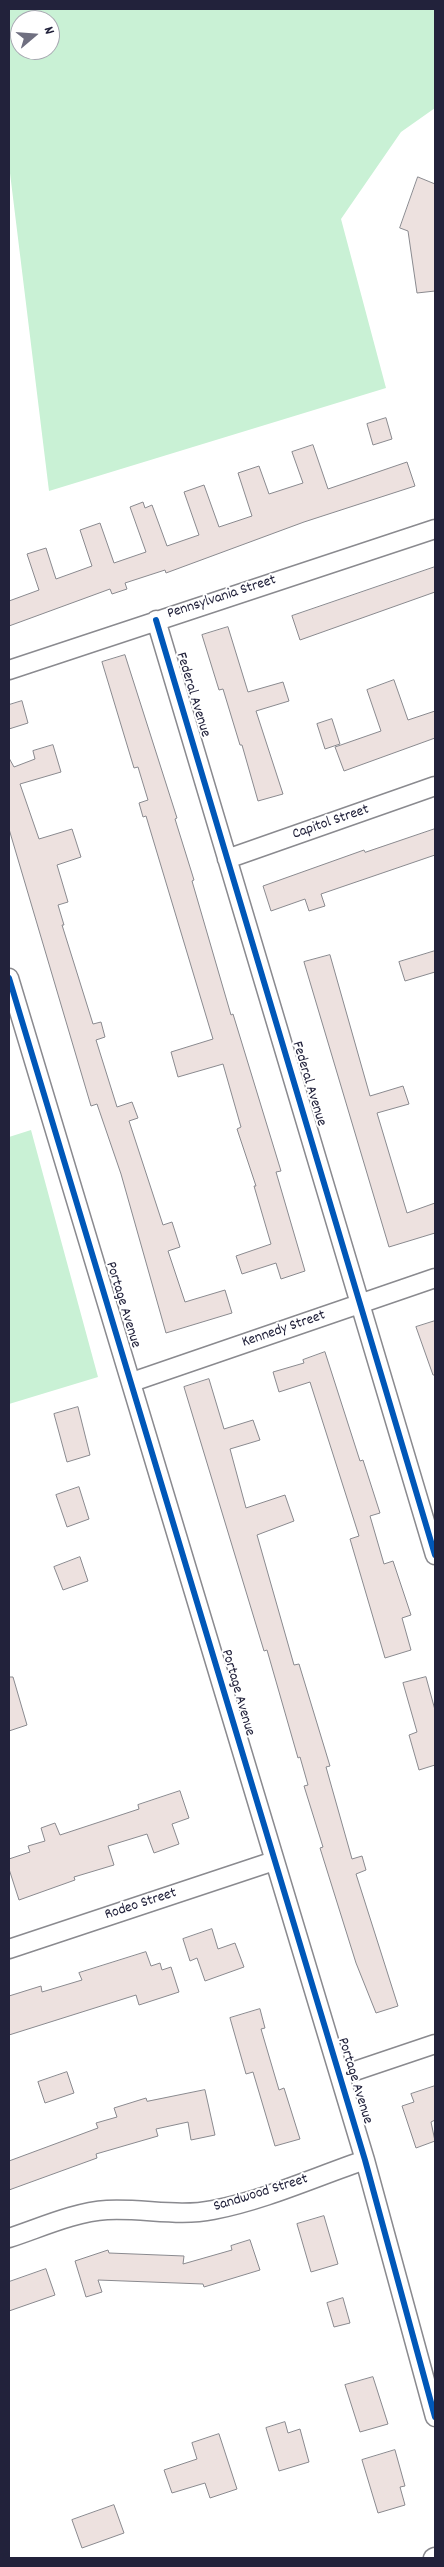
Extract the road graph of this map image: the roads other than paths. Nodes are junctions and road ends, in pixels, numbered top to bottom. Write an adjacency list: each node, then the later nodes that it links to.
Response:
1 (435, 529): 2 (street, Pennsylvania Street)
2 (156, 620): 3 (street, Pennsylvania Street); 5 (street, Federal Avenue)
3 (9, 670)
4 (435, 786): 5 (street, Capitol Street)
5 (227, 859): 8 (street, Federal Avenue)
6 (9, 978): 9 (street, Portage Avenue)
7 (435, 1278): 8 (street, Kennedy Street)
8 (360, 1303): 9 (street, Kennedy Street); 10 (street, Federal Avenue)
9 (132, 1382): 12 (street, Portage Avenue)
10 (432, 1532): 11 (street, Federal Avenue)
11 (435, 1554)
12 (274, 1861): 13 (street, Rodeo Street); 15 (street, Portage Avenue)
13 (9, 1948)
14 (435, 2044): 15 (street)
15 (340, 2076): 16 (street, Portage Avenue)
16 (365, 2160): 17 (street, Sandwood Street); 18 (street, Portage Avenue)
17 (9, 2238)
18 (435, 2417)

